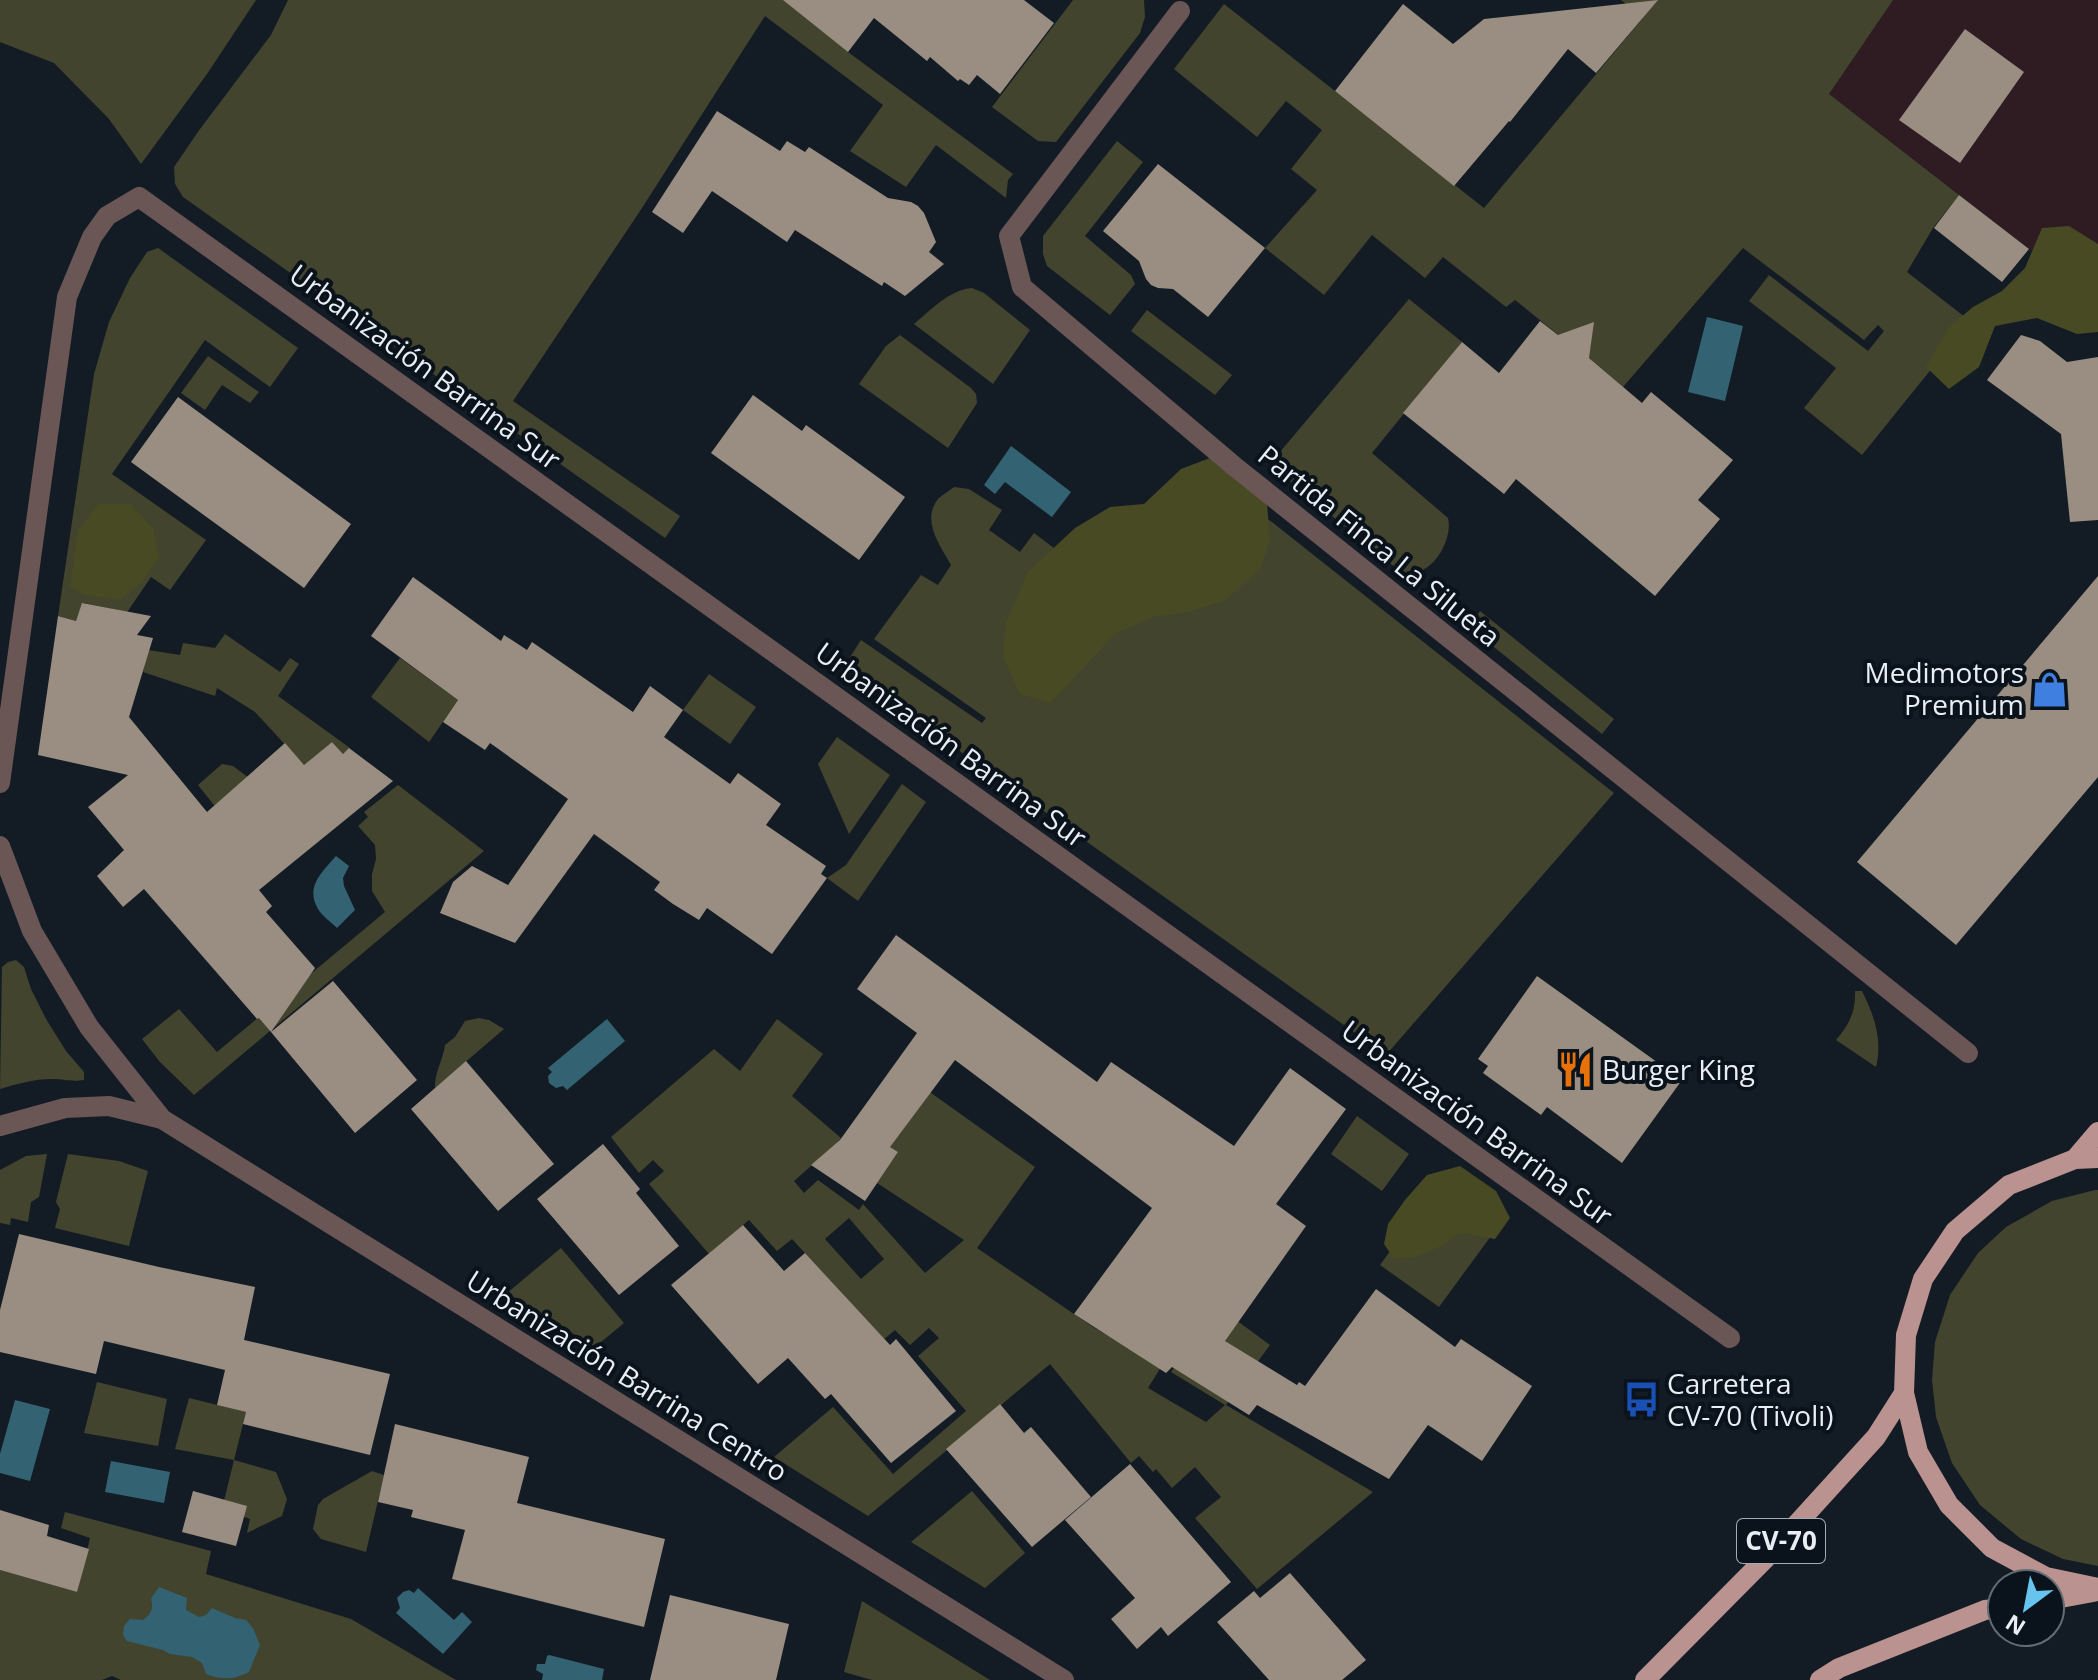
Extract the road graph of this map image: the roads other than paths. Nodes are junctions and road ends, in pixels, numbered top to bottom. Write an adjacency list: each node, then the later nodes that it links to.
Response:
1 (1180, 11): 4 (street, Partida Finca La Silueta)
2 (0, 783): 10 (street, Urbanización Barrina Sur)
3 (0, 846): 5 (street, Urbanización Barrina Centro)
4 (1968, 1053)
5 (162, 1119): 6 (street, Urbanización Barrina Centro); 15 (street, Urbanización Barrina Centro)
6 (0, 1126)
7 (2098, 1132): 9 (main road)
8 (2098, 1158): 9 (main road)
9 (2075, 1159): 11 (main road)
10 (1730, 1338)
11 (1904, 1393): 12 (main road); 16 (main road, CV-70)
12 (2098, 1590): 13 (main road)
13 (2066, 1597)
14 (1986, 1610): 17 (main road)
15 (1064, 1680)
16 (1645, 1680)
17 (1820, 1680)

